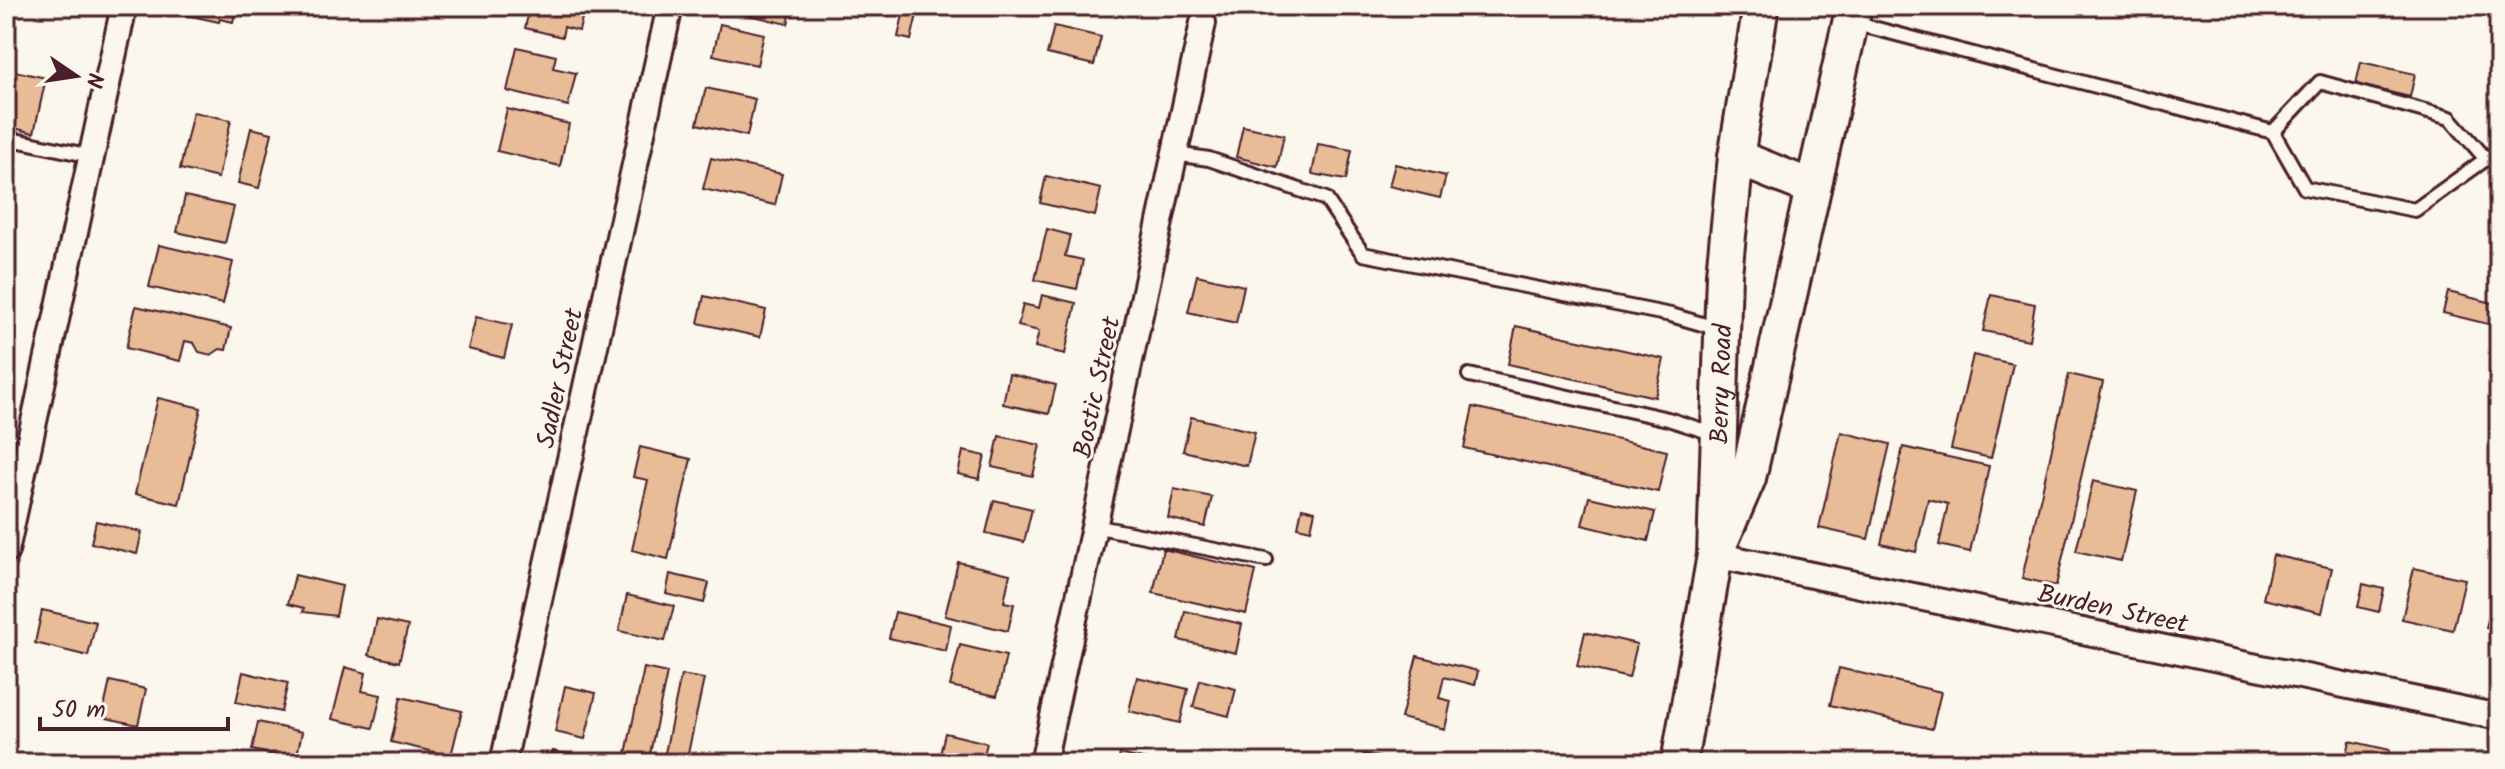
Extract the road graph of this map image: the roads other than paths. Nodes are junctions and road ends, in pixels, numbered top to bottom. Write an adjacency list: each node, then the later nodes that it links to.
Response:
1 (124, 6): 9 (street)
2 (670, 6): 21 (street, Sadler Street)
3 (1761, 6): 10 (street, Berry Road)
4 (1852, 14): 6 (lane); 12 (street)
5 (1203, 23): 8 (street, Bostic Street)
6 (2273, 132): 11 (lane); 11 (lane)
7 (6, 138): 9 (lane)
8 (1175, 154): 13 (lane); 16 (street, Bostic Street)
9 (91, 156): 17 (street)
10 (1736, 157): 12 (street); 13 (street, Berry Road)
11 (2492, 161)
12 (1813, 188): 18 (street)
13 (1722, 330): 15 (street, Berry Road)
14 (1469, 375): 15 (lane)
15 (1718, 435): 18 (street, Berry Road)
16 (1094, 526): 19 (lane); 22 (street, Bostic Street)
17 (6, 551)
18 (1715, 555): 20 (street, Burden Street); 23 (street, Berry Road)
19 (1266, 560)
20 (2499, 717)
21 (503, 763)
22 (1043, 763)
23 (1679, 763)

